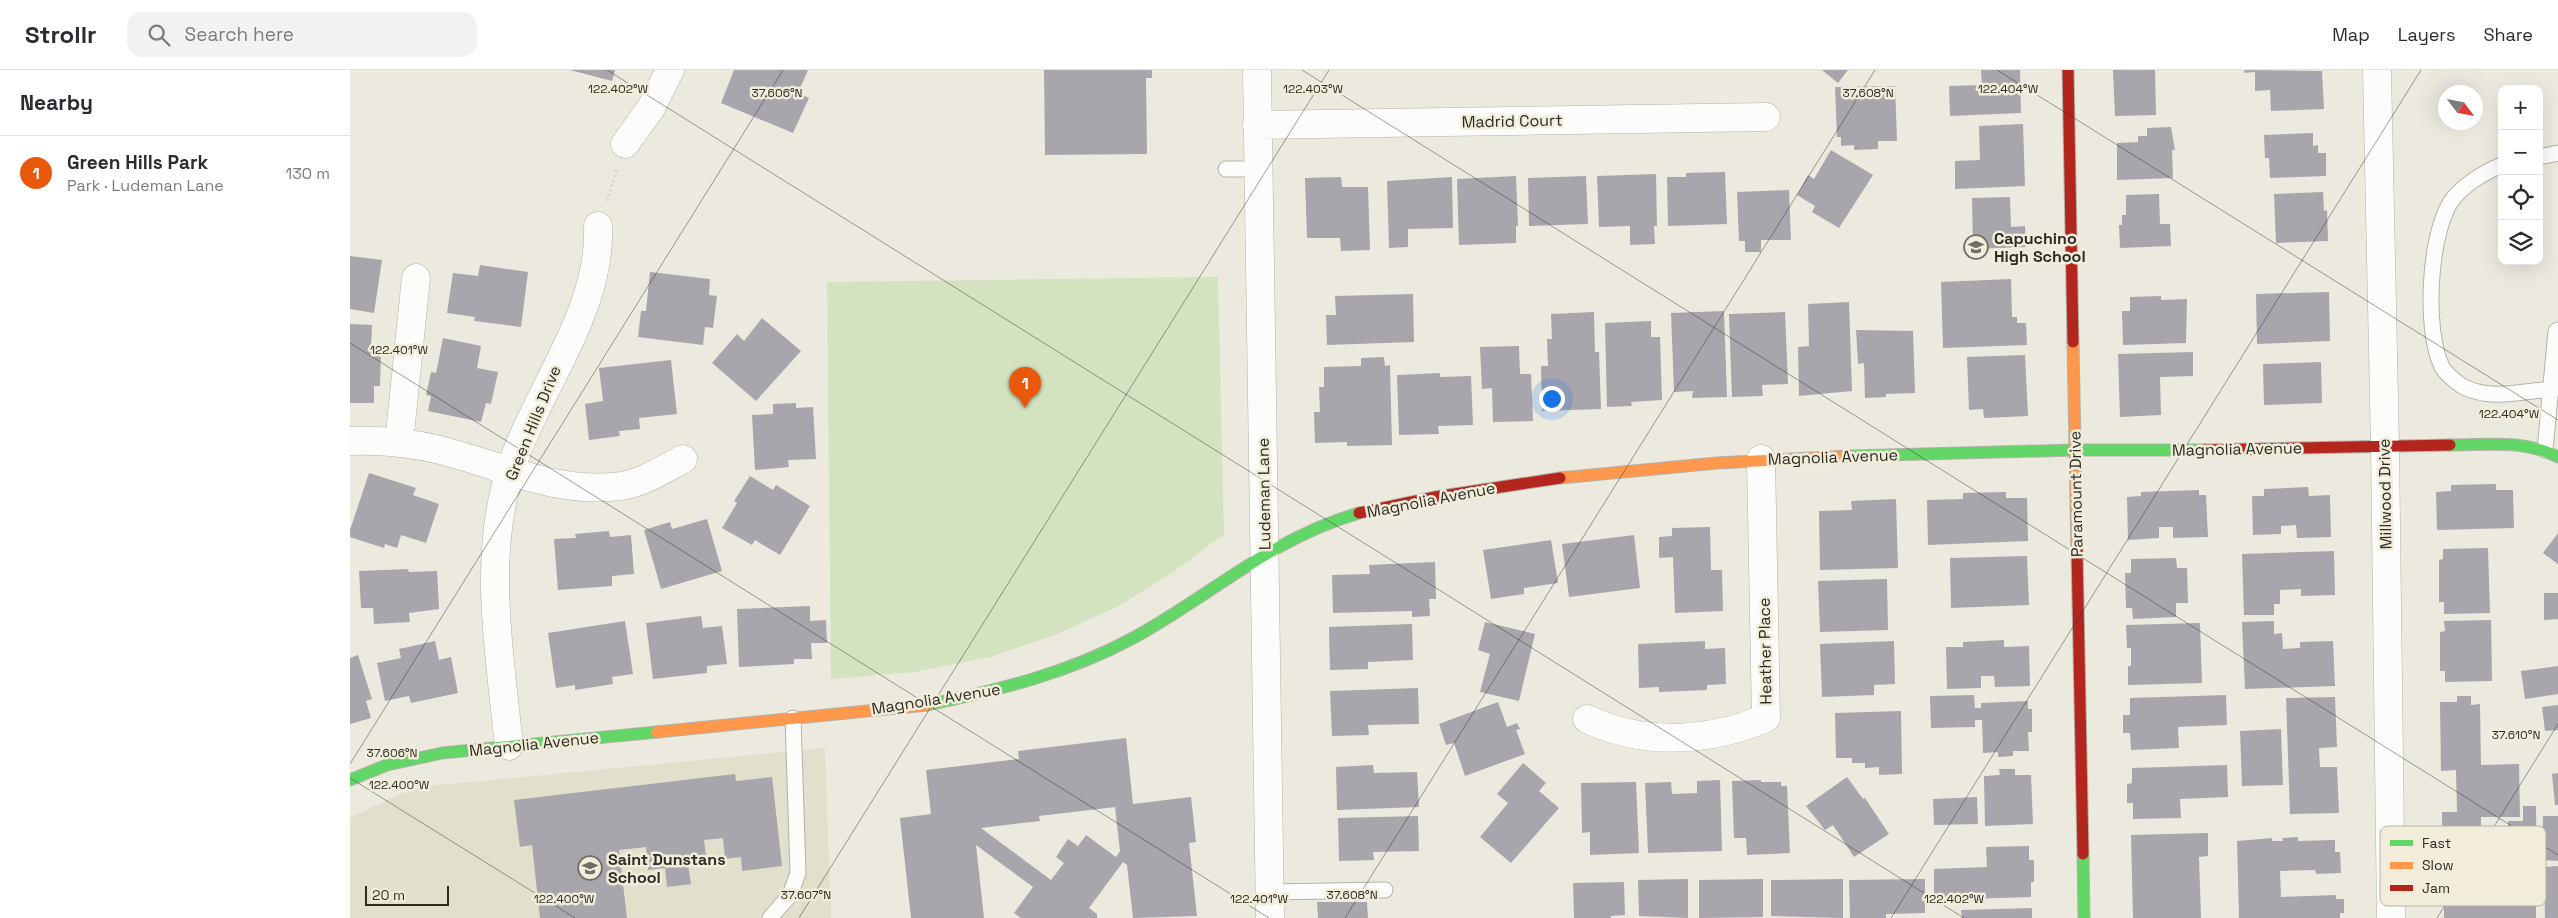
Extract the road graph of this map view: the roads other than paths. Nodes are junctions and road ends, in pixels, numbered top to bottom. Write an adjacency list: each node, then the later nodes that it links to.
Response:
1 (670, 70): 7 (street)
2 (1257, 70): 6 (street, Ludeman Lane)
3 (2068, 70): 20 (main road, Paramount Drive)
4 (2377, 70): 19 (street, Millwood Drive)
5 (1766, 117): 6 (street, Madrid Court)
6 (1258, 124): 12 (street, Ludeman Lane)
7 (625, 144)
8 (2558, 153): 9 (lane)
9 (2543, 156)
10 (2498, 168): 16 (lane)
11 (1226, 169): 12 (lane)
12 (1258, 169): 25 (street, Ludeman Lane)
13 (598, 226): 24 (street, Green Hills Drive)
14 (416, 278): 18 (street)
15 (2558, 330): 16 (lane)
16 (2554, 389): 21 (lane)
17 (350, 441): 18 (street)
18 (399, 443): 24 (street)
19 (2385, 446): 20 (main road, Magnolia Avenue); 21 (main road, Magnolia Avenue); 30 (street, Millwood Drive)
20 (2075, 450): 23 (main road, Magnolia Avenue); 34 (main road, Paramount Drive)
21 (2552, 454)
22 (683, 459): 24 (street)
23 (1761, 459): 25 (main road, Magnolia Avenue); 27 (street, Heather Place)
24 (510, 471): 28 (street, Green Hills Drive)
25 (1264, 553): 26 (main road, Magnolia Avenue); 32 (street, Ludeman Lane)
26 (793, 718): 28 (main road, Magnolia Avenue); 33 (lane)
27 (1588, 719)
28 (509, 746): 29 (main road, Magnolia Avenue)
29 (350, 780)
30 (2390, 826)
31 (1385, 890): 32 (lane)
32 (1270, 905)
33 (770, 918)
34 (2084, 918)

